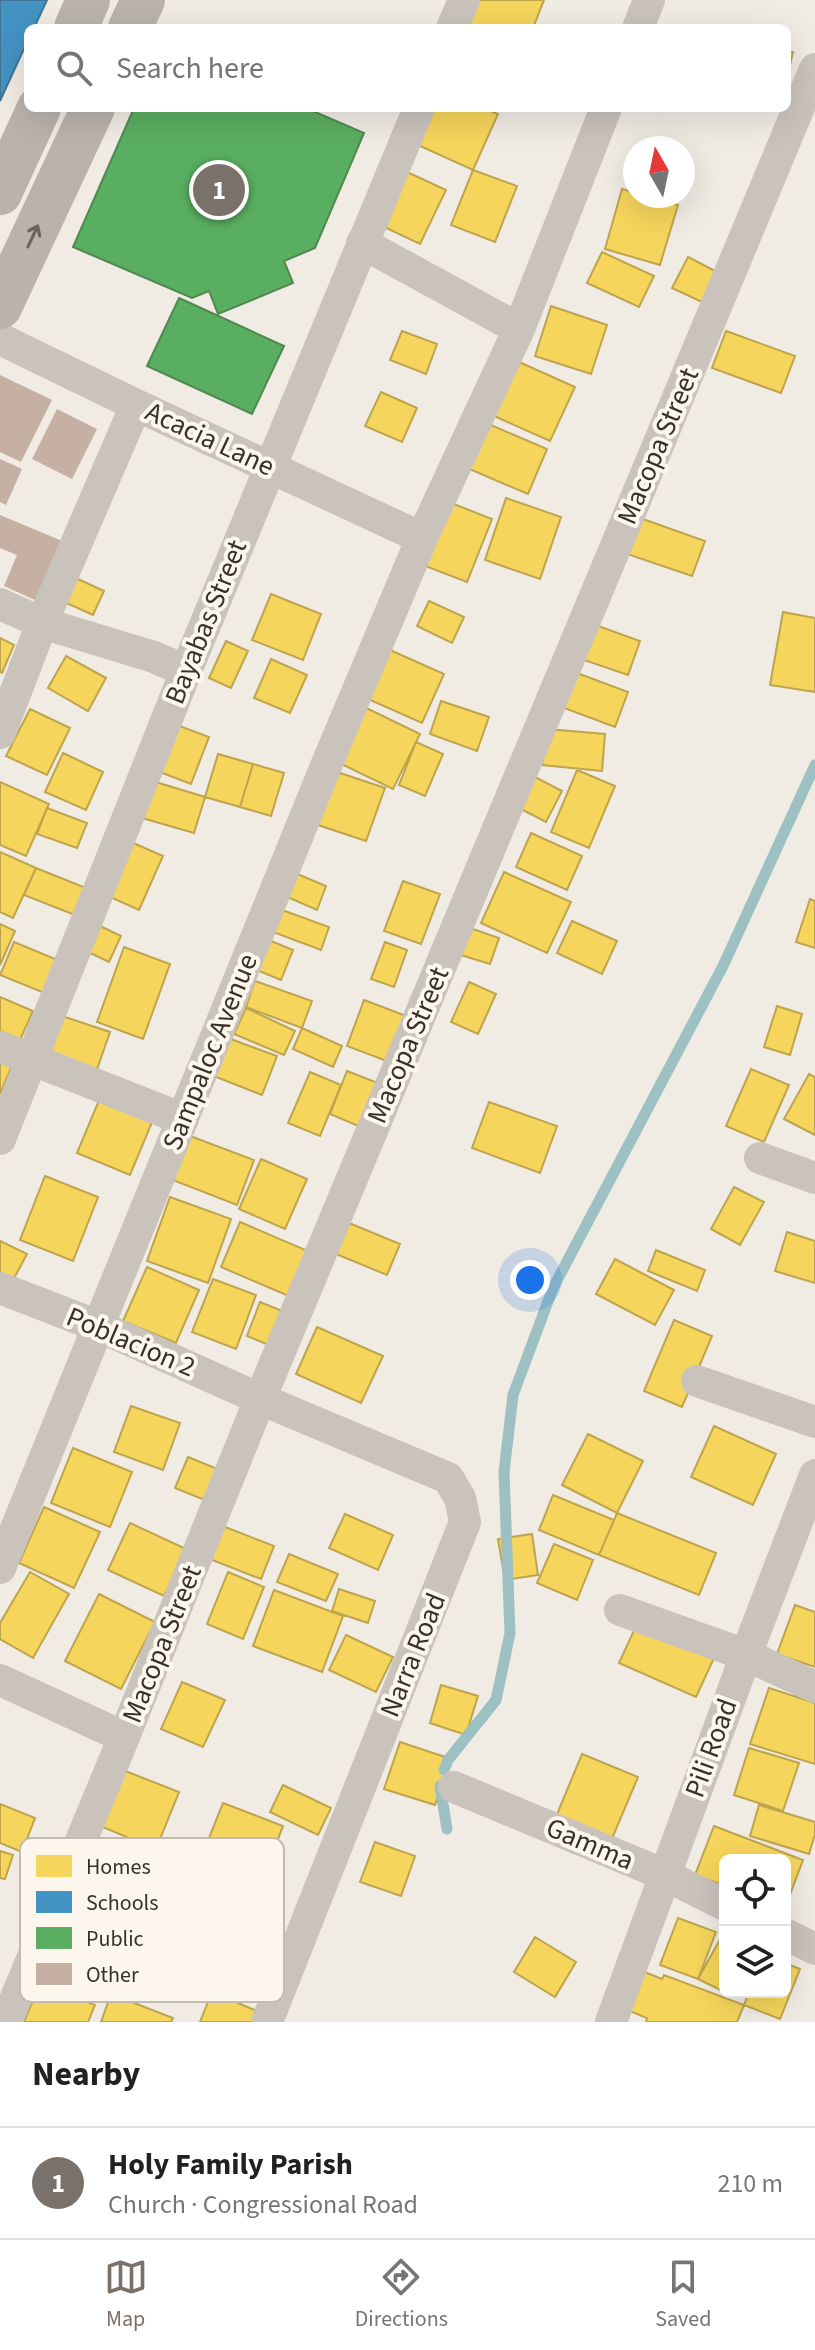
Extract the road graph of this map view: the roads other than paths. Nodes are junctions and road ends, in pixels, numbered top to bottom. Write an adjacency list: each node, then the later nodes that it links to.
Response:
1 (88, 0): 5 (main road)
2 (143, 0): 6 (main road)
3 (464, 0): 7 (street)
4 (649, 0): 8 (street)
5 (78, 24)
6 (132, 24)
7 (454, 24)
8 (640, 24)
9 (815, 69): 35 (street, Macopa Street)
10 (37, 112): 14 (main road)
11 (91, 112): 16 (main road, one-way to 11)
12 (417, 112): 15 (street, Bayabas Street)
13 (604, 112): 17 (street, Sampaloc Avenue)
14 (0, 193)
15 (362, 243): 17 (street); 20 (street, Bayabas Street)
16 (0, 307)
17 (519, 329): 21 (street, Sampaloc Avenue)
18 (0, 339): 19 (street, Acacia Lane)
19 (136, 405): 20 (street, Acacia Lane); 23 (street)
20 (270, 467): 21 (street, Acacia Lane); 24 (street, Bayabas Street)
21 (422, 538): 28 (street, Sampaloc Avenue)
22 (0, 604): 23 (street)
23 (42, 623): 24 (street); 25 (street)
24 (186, 671): 27 (street, Bayabas Street)
25 (0, 733)
26 (0, 1047): 27 (street)
27 (33, 1059): 28 (street); 29 (street, Bayabas Street)
28 (183, 1119): 33 (street, Sampaloc Avenue)
29 (0, 1139)
30 (760, 1158): 31 (street)
31 (815, 1178)
32 (0, 1288): 33 (street, Poblacion 2)
33 (98, 1326): 35 (street, Poblacion 2); 38 (street, Sampaloc Avenue)
34 (697, 1381): 36 (street)
35 (260, 1399): 43 (street, Macopa Street); 50 (street, Narra Road)
36 (815, 1422)
37 (815, 1475): 40 (street, Pili Road)
38 (0, 1568)
39 (620, 1610): 40 (street)
40 (746, 1655): 42 (street); 46 (street, Pili Road)
41 (0, 1680): 43 (street)
42 (815, 1687)
43 (124, 1737): 45 (street, Macopa Street)
44 (454, 1787): 46 (street, Gamma)
45 (82, 1838)
46 (665, 1875): 47 (street, Gamma); 55 (street, Pili Road)
47 (719, 1902)
48 (791, 1937): 49 (street)
49 (815, 1949)
50 (284, 1979)
51 (20, 1988): 53 (street, Macopa Street)
52 (275, 2002): 54 (street, Narra Road)
53 (6, 2022)
54 (267, 2022)
55 (611, 2022)

